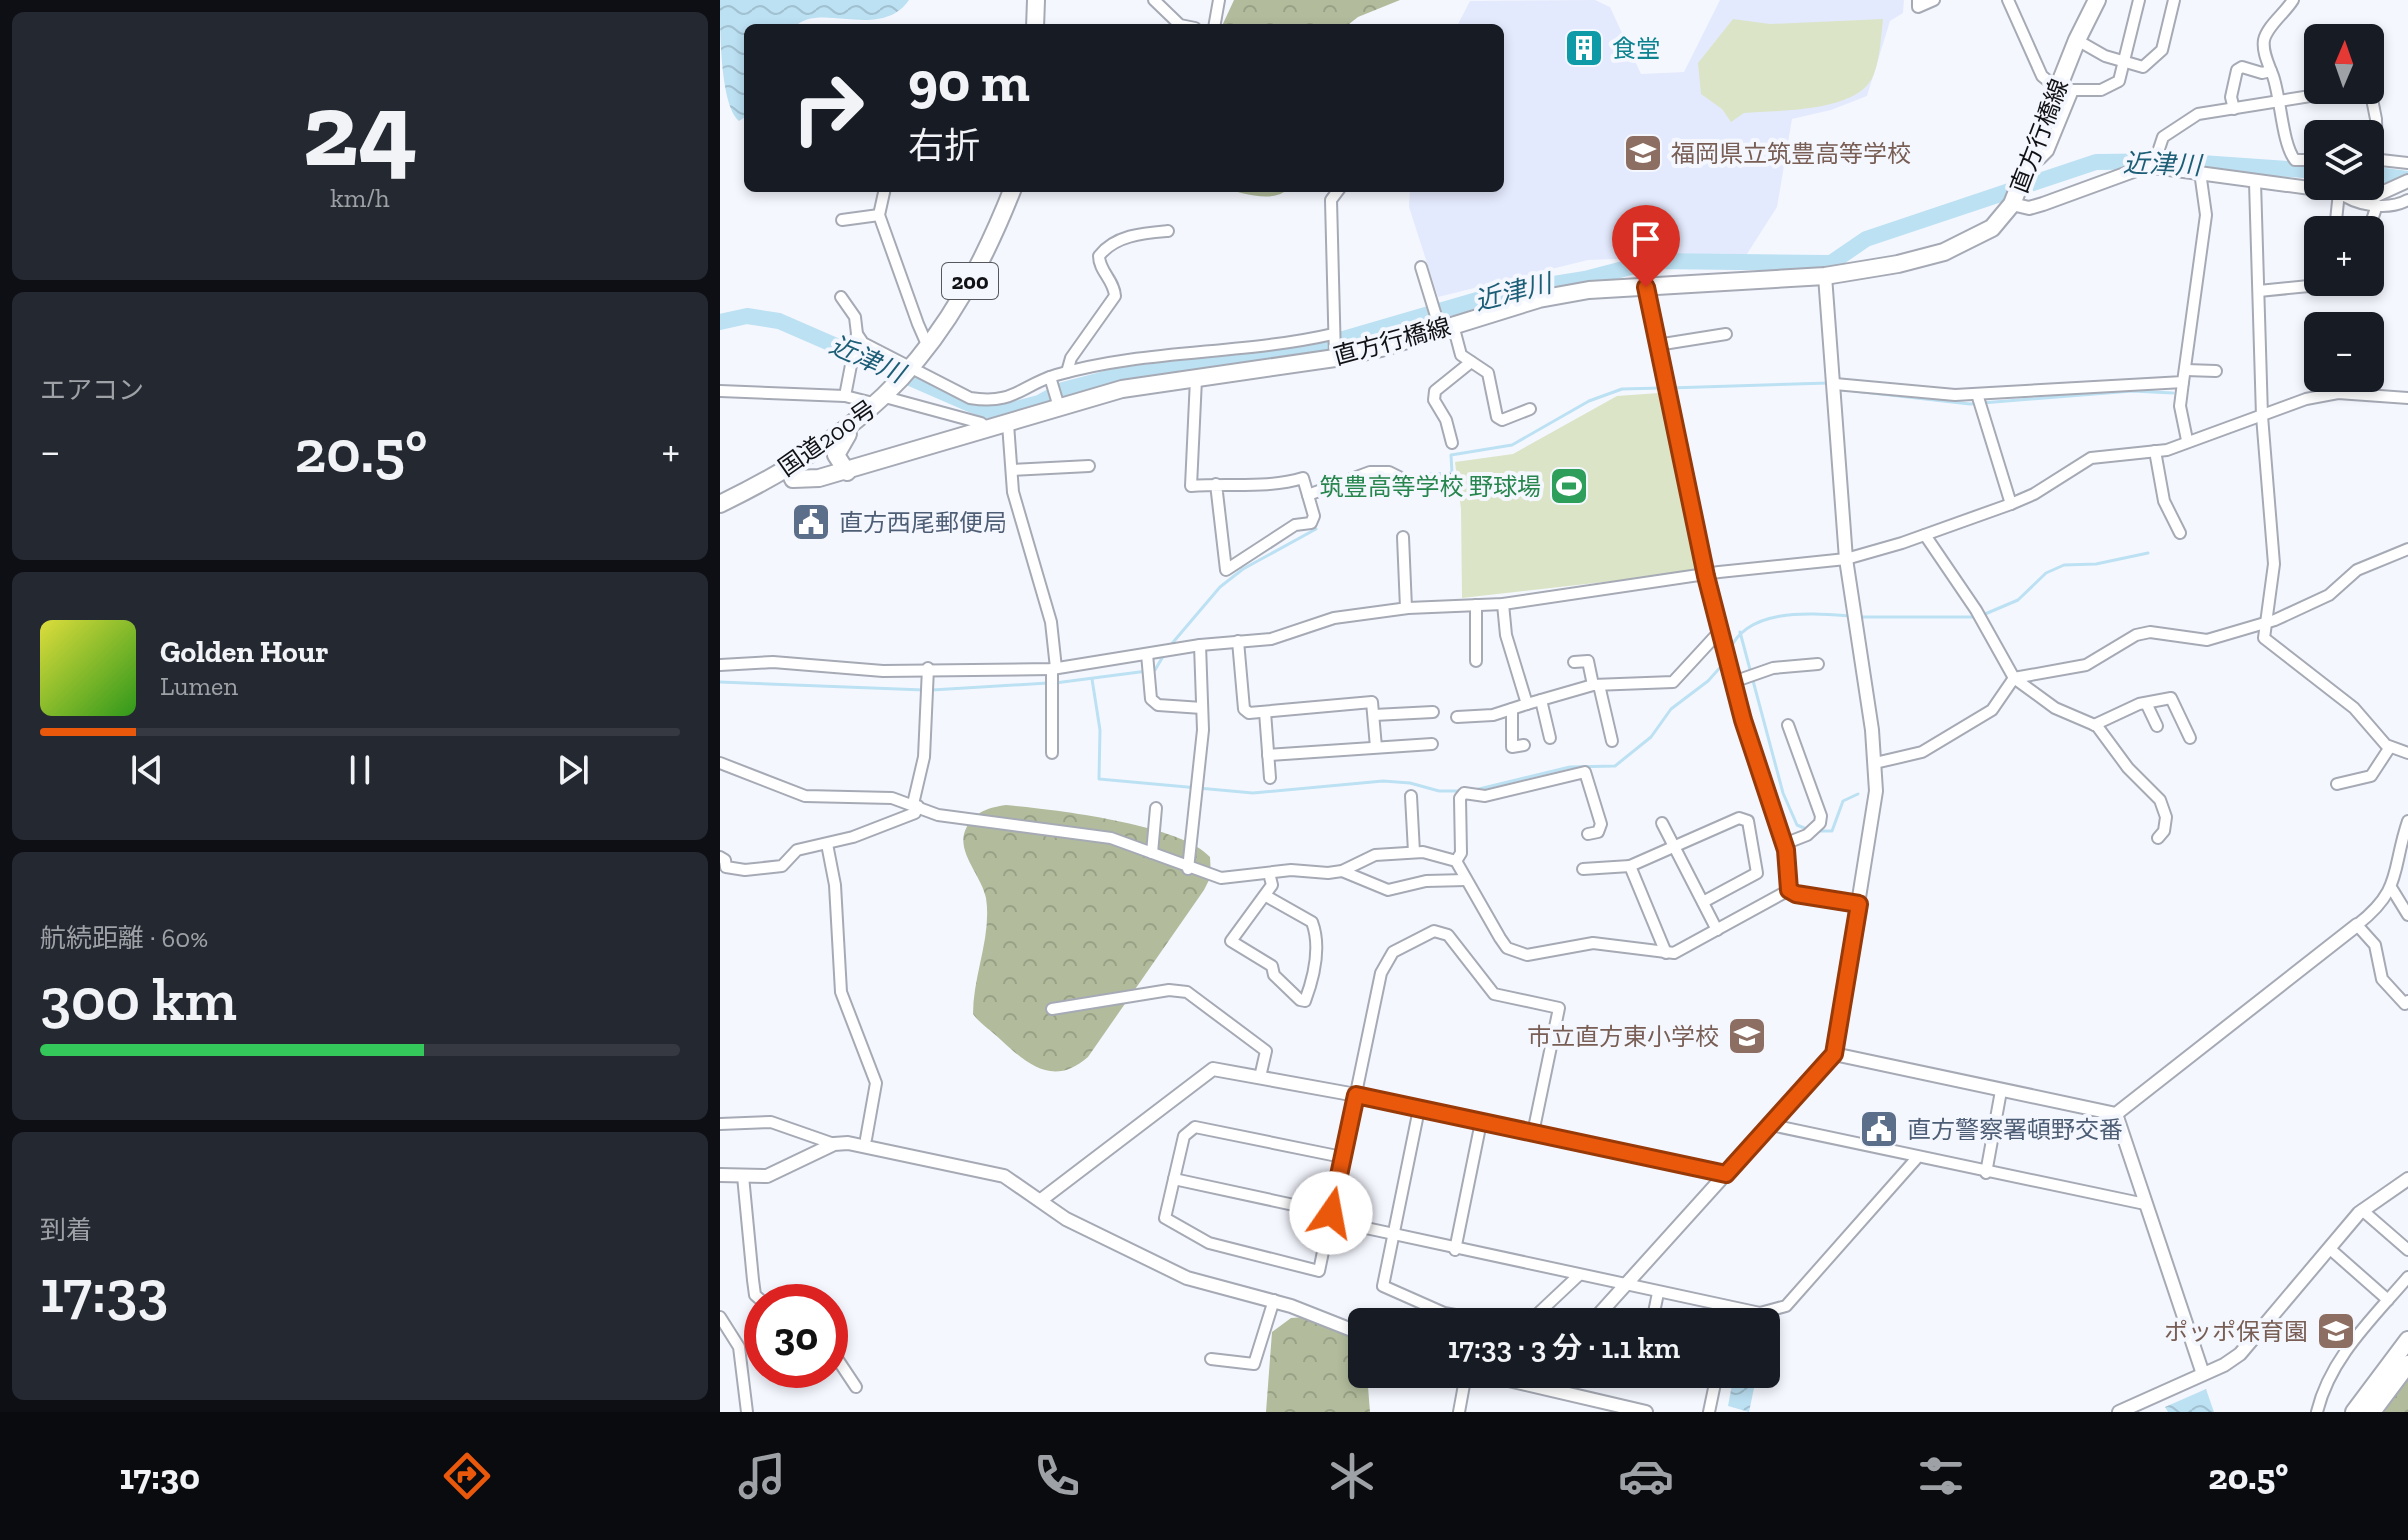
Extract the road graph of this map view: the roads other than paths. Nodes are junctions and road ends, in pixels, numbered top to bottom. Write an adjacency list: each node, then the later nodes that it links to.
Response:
1 (1036, 0): 11 (main road)
2 (1154, 0): 12 (street)
3 (1219, 0): 13 (street)
4 (1918, 0): 5 (street)
5 (1934, 0)
6 (2008, 0): 17 (street)
7 (2097, 0): 14 (main road, 直方行橋線)
8 (2139, 0): 15 (street)
9 (2174, 0): 15 (street)
10 (2293, 0): 16 (street)
11 (1035, 24)
12 (1179, 24)
13 (1215, 24)
14 (2077, 40): 15 (street); 17 (main road, 直方行橋線)
15 (2123, 62): 21 (street)
16 (2271, 71): 19 (street); 20 (street)
17 (2057, 88): 21 (main road, 直方行橋線)
18 (2304, 98): 19 (street)
19 (2281, 102): 20 (street); 22 (street)
20 (2234, 109): 25 (street)
21 (2031, 156): 36 (main road, 直方行橋線)
22 (2304, 160)
23 (2384, 160): 24 (street)
24 (2408, 163)
25 (2153, 167): 26 (street); 36 (street)
26 (2200, 172): 28 (street); 59 (street)
27 (2408, 181): 33 (street)
28 (2255, 182): 29 (street); 46 (street)
29 (2304, 188)
30 (884, 192): 38 (street)
31 (1011, 192): 52 (main road, 国道200号 / 200)
32 (1337, 192): 50 (street)
33 (2384, 192)
34 (2348, 200): 37 (street)
35 (2408, 200): 37 (street)
36 (2012, 204): 43 (main road, 直方行橋線)
37 (2377, 205): 39 (street)
38 (879, 215): 40 (street); 52 (street)
39 (2373, 216)
40 (842, 220)
41 (1168, 231): 58 (street)
42 (1421, 267): 48 (street)
43 (1825, 276): 45 (main road, 直方行橋線); 62 (street)
44 (2304, 286): 46 (street)
45 (1646, 287): 48 (main road, 直方行橋線); 53 (street)
46 (2259, 291): 70 (street)
47 (841, 297): 51 (street)
48 (1444, 328): 54 (main road, 直方行橋線); 55 (street)
49 (1726, 334): 53 (street)
50 (1333, 335): 54 (street); 58 (street)
51 (856, 338): 56 (street); 65 (street)
52 (931, 343): 56 (main road, 国道200号 / 200)
53 (1657, 345): 91 (street)
54 (1335, 357): 61 (main road, 直方行橋線)
55 (1471, 362): 69 (street); 75 (street)
56 (913, 366): 60 (street); 66 (main road, 国道200号 / 200)
57 (2216, 371): 59 (street)
58 (1067, 372): 60 (street)
59 (2184, 376): 64 (street); 74 (street)
60 (1051, 379): 68 (street)
61 (1196, 379): 68 (main road, 直方行橋線); 82 (street)
62 (1835, 384): 64 (street); 90 (street)
63 (720, 391): 65 (street)
64 (1977, 394): 85 (street)
65 (845, 396): 66 (street)
66 (885, 397): 71 (main road, 国道200号 / 200); 73 (street)
67 (2408, 398): 70 (street)
68 (1058, 404): 72 (main road, 直方行橋線)
69 (1530, 409)
70 (2262, 416): 74 (street); 95 (street)
71 (856, 422): 78 (main road, 国道200号 / 200); 80 (main road)
72 (1008, 424): 73 (main road, 直方行橋線); 79 (street)
73 (990, 429): 80 (main road, 直方行橋線)
74 (2187, 440): 76 (street)
75 (1452, 443)
76 (2155, 451): 85 (street); 86 (street)
77 (1089, 466): 79 (street)
78 (788, 468): 80 (main road, 直方行橋線); 84 (main road, 国道200号 / 200)
79 (1012, 470): 105 (street)
80 (847, 472)
81 (1450, 480): 83 (street)
82 (1216, 484): 83 (street); 83 (street)
83 (1308, 495)
84 (720, 504)
85 (2011, 504): 87 (street)
86 (2180, 533)
87 (1925, 535): 90 (street); 106 (street)
88 (1403, 537): 94 (street)
89 (2408, 549): 95 (street)
90 (1846, 559): 91 (street); 132 (street)
91 (1706, 576): 92 (street); 96 (street)
92 (1503, 604): 93 (street); 111 (street)
93 (1476, 605): 94 (street); 100 (street)
94 (1406, 608): 97 (street)
95 (2264, 622): 106 (street); 127 (street)
96 (1720, 631): 107 (street); 108 (street)
97 (1238, 641): 98 (street); 114 (street)
98 (1200, 645): 99 (street); 112 (street)
99 (1147, 654): 105 (street); 112 (street)
100 (1476, 661)
101 (1574, 662): 108 (street)
102 (1818, 664): 107 (street)
103 (720, 665): 104 (street)
104 (928, 668): 105 (street); 136 (street)
105 (1054, 668): 128 (street)
106 (2014, 678): 119 (street); 132 (street)
107 (1733, 682): 143 (street)
108 (1596, 685): 109 (street); 123 (street)
109 (1541, 700): 111 (street); 121 (street)
110 (2146, 703): 119 (street); 120 (street); 122 (street)
111 (1527, 704): 113 (street)
112 (1202, 708): 152 (street)
113 (1512, 709): 117 (street); 125 (street)
114 (1265, 712): 116 (street); 130 (street)
115 (1433, 712): 116 (street)
116 (1374, 715): 126 (street)
117 (1457, 717)
118 (1788, 725): 143 (street)
119 (2094, 725): 141 (street)
120 (2157, 726)
121 (1550, 738)
122 (2190, 738)
123 (1612, 741)
124 (1432, 744): 126 (street)
125 (1524, 745)
126 (1376, 747): 130 (street)
127 (2390, 747): 129 (street); 134 (street)
128 (1052, 753)
129 (2408, 753)
130 (1268, 755): 133 (street)
131 (720, 763): 136 (street)
132 (1875, 763): 161 (street)
133 (1270, 778)
134 (2337, 784)
135 (1411, 796): 145 (street)
136 (916, 805): 142 (street); 146 (street)
137 (1156, 808): 146 (street)
138 (2408, 821): 147 (street)
139 (1662, 823): 144 (street)
140 (1588, 834): 149 (street)
141 (2158, 838)
142 (827, 844): 151 (street); 178 (street)
143 (1784, 844): 158 (street)
144 (1676, 848): 150 (street); 160 (street); 160 (street)
145 (1414, 852): 149 (street); 154 (street)
146 (1152, 853): 152 (street)
147 (2403, 855): 157 (street)
148 (720, 857): 151 (street)
149 (1456, 861): 156 (street)
150 (1630, 866): 153 (street); 165 (street)
151 (723, 868)
152 (1188, 869): 155 (street)
153 (1583, 869)
154 (1342, 871): 155 (street); 156 (street)
155 (1269, 873): 159 (street)
156 (1466, 880): 165 (street)
157 (2392, 889): 162 (street); 163 (street)
158 (1789, 890): 161 (street); 164 (street)
159 (1266, 896): 159 (street)
160 (1703, 902): 164 (street)
161 (1859, 904): 168 (street)
162 (2408, 915)
163 (2357, 925): 166 (street); 173 (street)
164 (1717, 930): 165 (street)
165 (1666, 953)
166 (2408, 1001)
167 (1052, 1009): 169 (street)
168 (1834, 1054): 170 (street); 176 (street)
169 (1260, 1077): 171 (street); 188 (street)
170 (2001, 1091): 173 (street); 182 (street)
171 (1356, 1095): 172 (street); 177 (street); 180 (street)
172 (1419, 1109): 174 (street); 192 (street)
173 (2116, 1114): 189 (street)
174 (1481, 1122): 177 (street); 194 (street)
175 (720, 1124): 179 (street)
176 (1771, 1125): 181 (street); 183 (street)
177 (1533, 1133): 183 (street)
178 (866, 1139)
179 (834, 1144): 185 (street); 188 (street)
180 (1342, 1157): 186 (street); 191 (street)
181 (1916, 1159): 182 (street); 200 (street)
182 (1986, 1173): 189 (street)
183 (1726, 1174): 199 (street)
184 (720, 1175): 185 (street)
185 (743, 1176): 198 (street)
186 (1174, 1179): 191 (street); 191 (street)
187 (2408, 1179): 190 (street)
188 (1041, 1200): 201 (street)
189 (2145, 1204): 212 (street)
190 (2362, 1210): 193 (street); 195 (street)
191 (1330, 1217): 192 (street)
192 (1391, 1236): 194 (street); 203 (street)
193 (2329, 1248): 202 (street); 212 (street)
194 (1455, 1250): 196 (street)
195 (2408, 1250)
196 (1579, 1275): 199 (street); 204 (street)
197 (2408, 1277): 202 (street)
198 (754, 1284)
199 (1625, 1284): 200 (street); 205 (street)
200 (1658, 1293): 206 (street)
201 (1274, 1300): 208 (street); 210 (street)
202 (2388, 1300): 224 (street)
203 (1433, 1308)
204 (1544, 1308)
205 (1604, 1308)
206 (1655, 1308)
207 (720, 1317): 219 (street)
208 (1348, 1329)
209 (2408, 1340): 214 (main road)
210 (1211, 1359)
211 (2408, 1364): 214 (main road)
212 (2203, 1374): 223 (street)
213 (848, 1375): 215 (street)
214 (2386, 1378): 225 (main road); 226 (main road); 227 (main road); 228 (main road)
215 (856, 1387)
216 (1464, 1388): 220 (street)
217 (1547, 1388): 221 (street)
218 (1714, 1388): 222 (street)
219 (747, 1412)
220 (1460, 1412)
221 (1646, 1412)
222 (1709, 1412)
223 (2119, 1412)
224 (2317, 1412)
225 (2346, 1412)
226 (2354, 1412)
227 (2372, 1412)
228 (2380, 1412)

